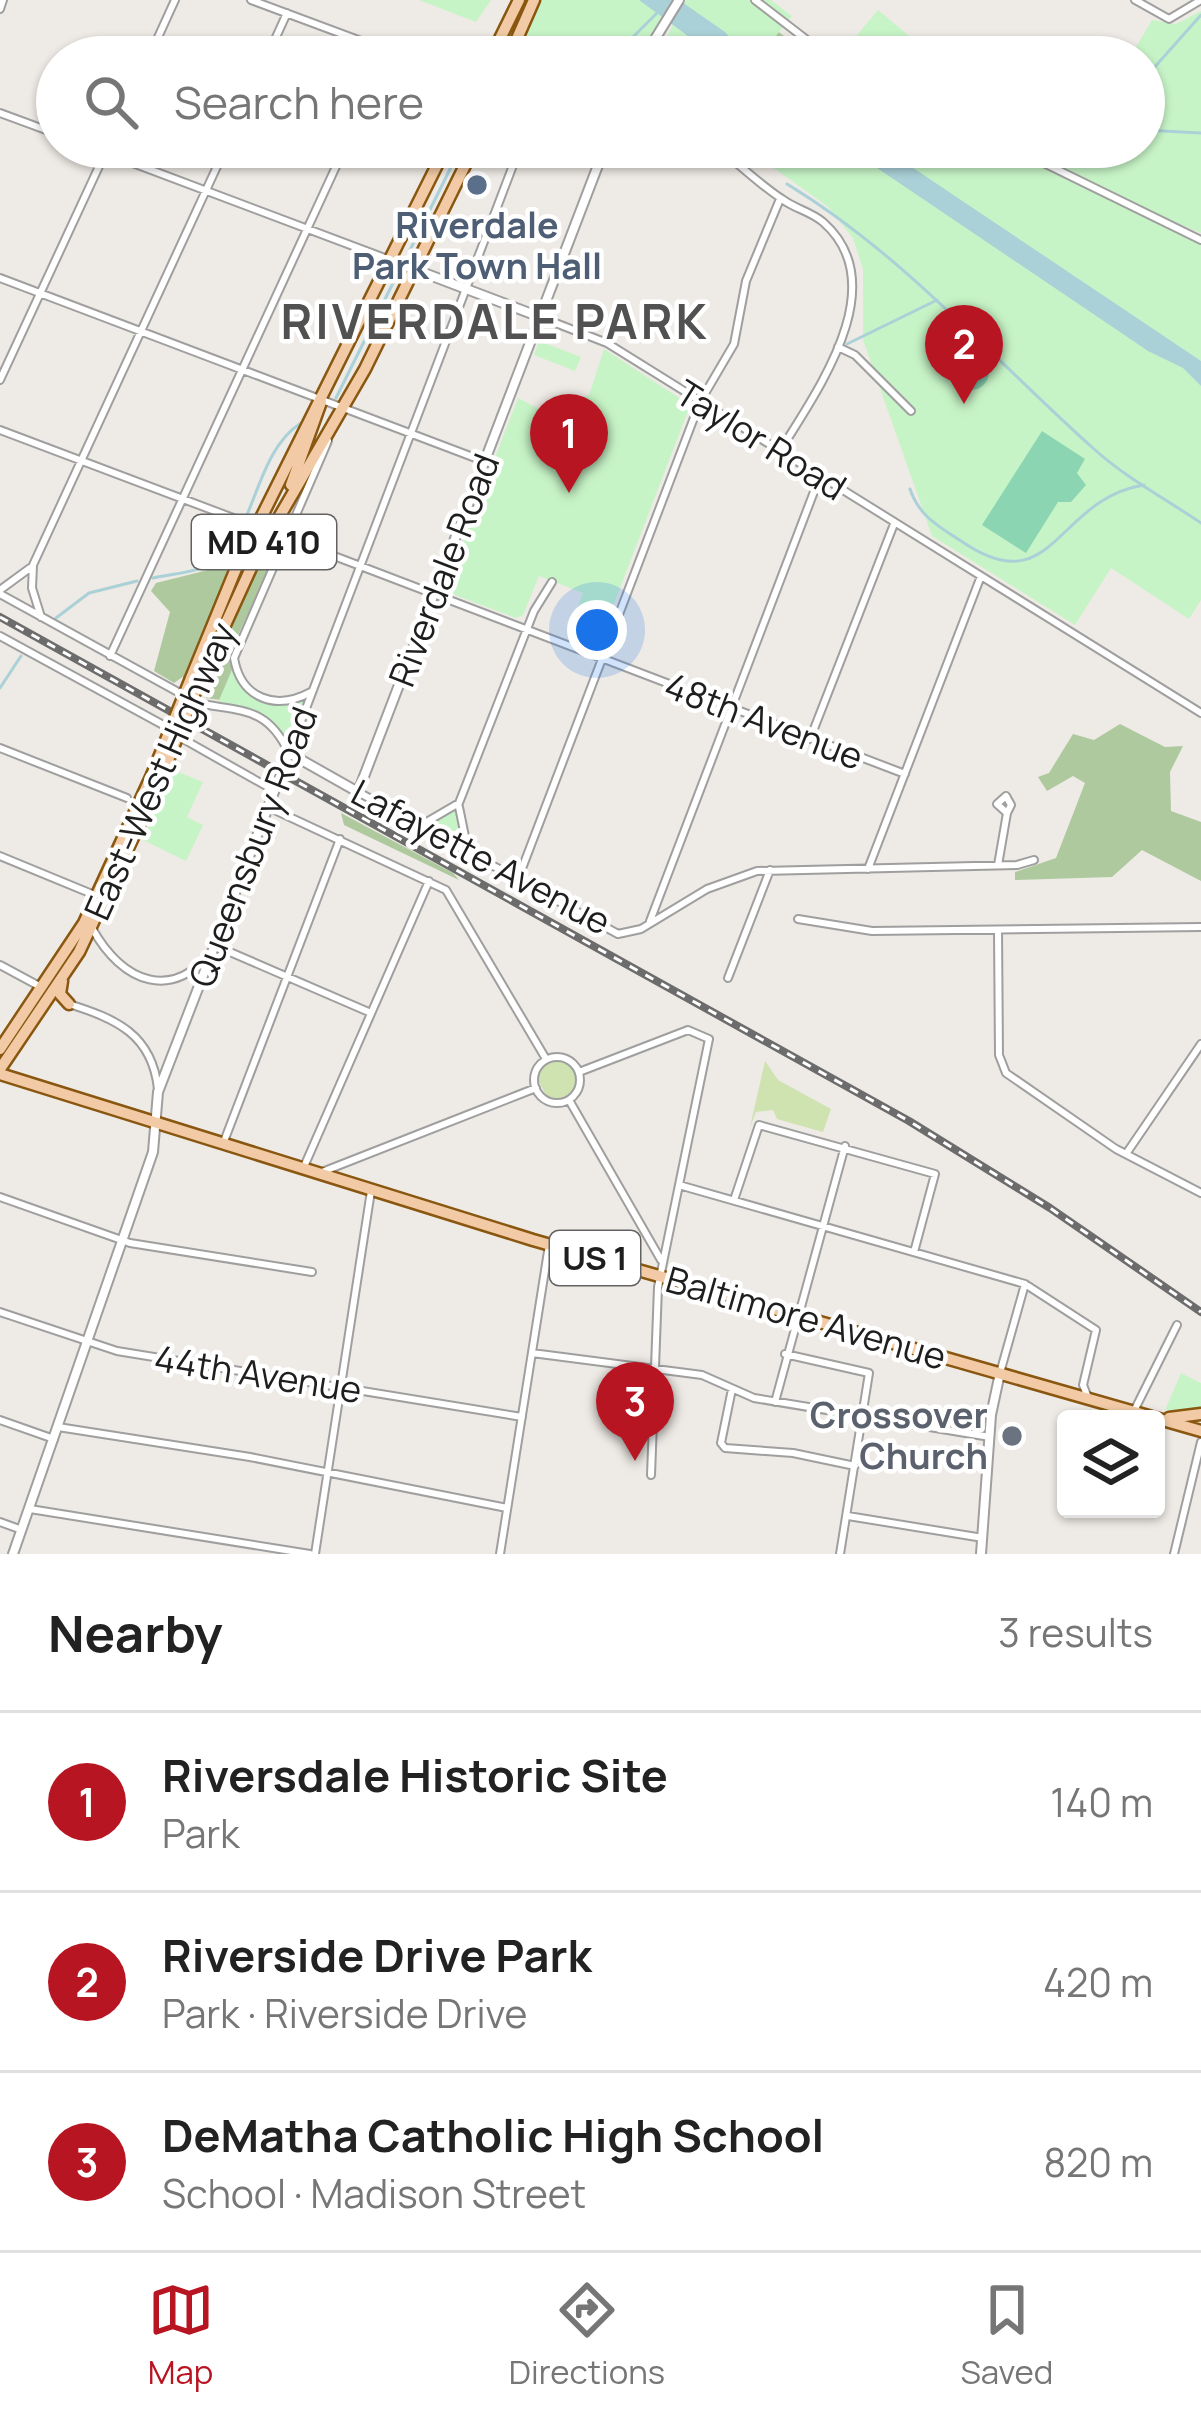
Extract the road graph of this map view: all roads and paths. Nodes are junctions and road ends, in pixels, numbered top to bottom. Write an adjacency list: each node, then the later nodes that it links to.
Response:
1 (2, 0): 10 (street)
2 (176, 0): 12 (street)
3 (251, 0): 11 (street)
4 (519, 0): 15 (main road)
5 (534, 0): 16 (main road)
6 (679, 0): 17 (street)
7 (755, 0): 18 (street)
8 (1135, 0): 9 (street)
9 (1201, 1)
10 (0, 10)
11 (287, 14): 13 (street); 14 (street)
12 (159, 36)
13 (277, 36)
14 (342, 36)
15 (501, 36)
16 (518, 36)
17 (656, 36)
18 (801, 36)
19 (0, 113): 20 (street)
20 (36, 126)
21 (98, 168): 39 (street)
22 (151, 168): 31 (street, Taylor Road)
23 (216, 168): 31 (street)
24 (335, 168): 33 (street)
25 (429, 168): 35 (main road, East-West Highway / MD 410)
26 (464, 168): 36 (main road, East-West Highway / MD 410)
27 (512, 168): 38 (street, Queensbury Road)
28 (597, 168): 40 (street, Riverdale Road)
29 (743, 168): 32 (street)
30 (1054, 168): 34 (street)
31 (206, 190): 33 (street, Taylor Road); 41 (street)
32 (780, 199): 42 (street); 46 (street)
33 (307, 229): 35 (street, Taylor Road); 43 (street)
34 (1201, 240)
35 (390, 260): 36 (street, Taylor Road); 45 (main road, East-West Highway / MD 410)
36 (415, 270): 38 (street, Taylor Road); 47 (main road, East-West Highway / MD 410)
37 (0, 278): 39 (street)
38 (467, 290): 40 (street, Taylor Road); 51 (street, Queensbury Road)
39 (40, 293): 41 (street); 44 (street)
40 (540, 317): 46 (street, Taylor Road); 54 (street, Riverdale Road)
41 (141, 331): 43 (street); 53 (street)
42 (838, 347): 48 (street); 52 (street)
43 (242, 370): 45 (street); 56 (street)
44 (0, 380)
45 (320, 399): 47 (street); 57 (main road); 72 (main road, East-West Highway / MD 410)
46 (700, 402): 52 (street, Taylor Road); 71 (street)
47 (344, 408): 49 (main road, East-West Highway / MD 410); 51 (street)
48 (911, 411)
49 (332, 427): 57 (main road, East-West Highway / MD 410); 60 (street)
50 (0, 430): 53 (street)
51 (412, 434): 54 (street); 62 (street, Queensbury Road)
52 (780, 451): 55 (street, Taylor Road)
53 (81, 460): 56 (street); 61 (street)
54 (486, 462): 66 (street, Riverdale Road)
55 (820, 476): 59 (street, Taylor Road); 77 (street)
56 (182, 499): 58 (street); 70 (street)
57 (282, 510): 72 (main road, East-West Highway / MD 410)
58 (236, 519)
59 (894, 522): 63 (street, Taylor Road); 81 (street)
60 (286, 538): 62 (street, 48th Avenue); 75 (street)
61 (33, 565): 65 (street); 67 (street)
62 (361, 567): 66 (street, 48th Avenue); 73 (street, Queensbury Road)
63 (982, 574): 79 (street, Taylor Road); 85 (street)
64 (552, 582): 68 (street)
65 (0, 592): 67 (street)
66 (434, 595): 68 (street, 48th Avenue); 88 (street, Riverdale Road)
67 (41, 617): 70 (street)
68 (527, 630): 71 (street, 48th Avenue); 90 (street)
69 (0, 636): 80 (street)
70 (110, 656): 74 (street)
71 (601, 659): 77 (street, 48th Avenue); 101 (street)
72 (195, 680): 86 (main road, East-West Highway / MD 410, bridge)
73 (314, 690): 75 (street); 84 (street, Queensbury Road)
74 (178, 692)
75 (256, 697): 78 (street)
76 (197, 703): 78 (street)
77 (731, 708): 81 (street, 48th Avenue); 105 (street)
78 (251, 709): 84 (street, Lafayette Avenue)
79 (1201, 713)
80 (165, 726)
81 (810, 739): 85 (street, 48th Avenue)
82 (182, 740): 87 (street)
83 (0, 748): 89 (street)
84 (289, 753): 87 (street, Queensbury Road); 88 (street, Lafayette Avenue)
85 (905, 774): 99 (street)
86 (157, 777): 103 (main road, East-West Highway / MD 410); 107 (main road, East-West Highway / MD 410)
87 (275, 790): 91 (street, Queensbury Road)
88 (358, 791): 93 (street, Lafayette Avenue)
89 (127, 799)
90 (459, 803): 93 (street); 95 (street)
91 (268, 807): 94 (street); 109 (street, Queensbury Road)
92 (1007, 813): 98 (street)
93 (419, 825): 95 (street, Lafayette Avenue)
94 (340, 838): 102 (street); 111 (street)
95 (468, 851): 101 (street, Lafayette Avenue)
96 (0, 856): 103 (street)
97 (1034, 860): 98 (street)
98 (998, 866): 99 (street)
99 (868, 869): 100 (street)
100 (770, 870): 105 (street); 112 (street)
101 (518, 879): 105 (street, Lafayette Avenue)
102 (429, 880): 117 (street); 121 (street)
103 (98, 896): 114 (main road, East-West Highway / MD 410)
104 (798, 920): 108 (street)
105 (648, 924)
106 (1201, 927): 108 (street)
107 (92, 928): 109 (street); 113 (main road, East-West Highway / MD 410)
108 (998, 930): 131 (street)
109 (216, 946): 111 (street); 126 (street, Queensbury Road)
110 (0, 965): 114 (street)
111 (287, 976): 117 (street); 129 (street)
112 (728, 978)
113 (63, 979): 115 (main road); 116 (main road, East-West Highway / MD 410)
114 (41, 987): 120 (main road, East-West Highway / MD 410)
115 (69, 1004): 116 (main road); 126 (street)
116 (42, 1009): 118 (main road, East-West Highway / MD 410)
117 (371, 1012): 132 (street)
118 (20, 1041): 122 (main road, East-West Highway / MD 410); 124 (main road)
119 (1201, 1044): 131 (street)
120 (0, 1049)
121 (547, 1059): 123 (street); 125 (street)
122 (0, 1071): 124 (main road, Baltimore Avenue / US 1)
123 (579, 1072): 127 (street); 134 (street)
124 (32, 1084): 128 (main road, Baltimore Avenue / US 1)
125 (536, 1088): 127 (street); 133 (street)
126 (158, 1092): 128 (street, Queensbury Road)
127 (569, 1100): 143 (street)
128 (154, 1122): 129 (main road, Baltimore Avenue / US 1); 140 (street, Queensbury Road)
129 (223, 1144): 132 (main road, Baltimore Avenue / US 1)
130 (845, 1146): 138 (street); 139 (street); 142 (street)
131 (1126, 1154): 136 (street)
132 (303, 1169): 133 (main road, Baltimore Avenue / US 1)
133 (320, 1174): 135 (main road, Baltimore Avenue / US 1)
134 (679, 1185): 138 (street); 143 (street)
135 (371, 1190): 141 (main road, Baltimore Avenue / US 1); 154 (street)
136 (1201, 1193)
137 (0, 1197): 140 (street)
138 (734, 1200): 139 (street)
139 (822, 1225): 142 (street); 147 (street)
140 (124, 1240): 144 (street); 149 (street, Queensbury Road)
141 (549, 1245): 143 (main road, Baltimore Avenue / US 1); 150 (street)
142 (914, 1252): 145 (street)
143 (662, 1269): 147 (main road, Baltimore Avenue / US 1); 152 (street)
144 (311, 1272)
145 (1024, 1284): 153 (street); 156 (street)
146 (0, 1312): 149 (street, 44th Avenue)
147 (796, 1315): 151 (street); 153 (main road, Baltimore Avenue / US 1)
148 (1177, 1324): 159 (street)
149 (88, 1343): 154 (street, 44th Avenue); 166 (street, Queensbury Road)
150 (532, 1354): 152 (street); 161 (street)
151 (785, 1354): 157 (street); 163 (street)
152 (657, 1373): 155 (street); 173 (street)
153 (1000, 1373): 156 (main road, Baltimore Avenue / US 1); 168 (street)
154 (341, 1388): 161 (street, 44th Avenue); 172 (street)
155 (731, 1389): 157 (street); 171 (street)
156 (1085, 1392): 158 (main road, Baltimore Avenue / US 1)
157 (775, 1402): 163 (street)
158 (1131, 1410)
159 (1134, 1410)
160 (1201, 1414): 162 (main road)
161 (521, 1417): 176 (street)
162 (1165, 1417)
163 (862, 1419): 168 (street); 171 (street)
164 (0, 1420): 169 (street)
165 (1165, 1420): 167 (main road, Baltimore Avenue / US 1)
166 (58, 1427): 169 (street, Queensbury Road); 172 (street)
167 (1201, 1431)
168 (989, 1437): 181 (street)
169 (54, 1439): 177 (street, Queensbury Road)
170 (1201, 1442): 174 (street)
171 (855, 1466): 178 (street)
172 (327, 1472): 176 (street); 183 (street)
173 (651, 1475)
174 (1191, 1486): 175 (street); 187 (street)
175 (1201, 1489)
176 (507, 1508): 184 (street)
177 (30, 1509): 180 (street, Queensbury Road); 183 (street)
178 (848, 1516): 181 (street); 185 (street)
179 (0, 1522): 180 (street)
180 (22, 1530): 182 (street, Queensbury Road)
181 (982, 1538): 186 (street)
182 (13, 1554)
183 (312, 1554)
184 (500, 1554)
185 (841, 1554)
186 (981, 1554)
187 (1174, 1554)

